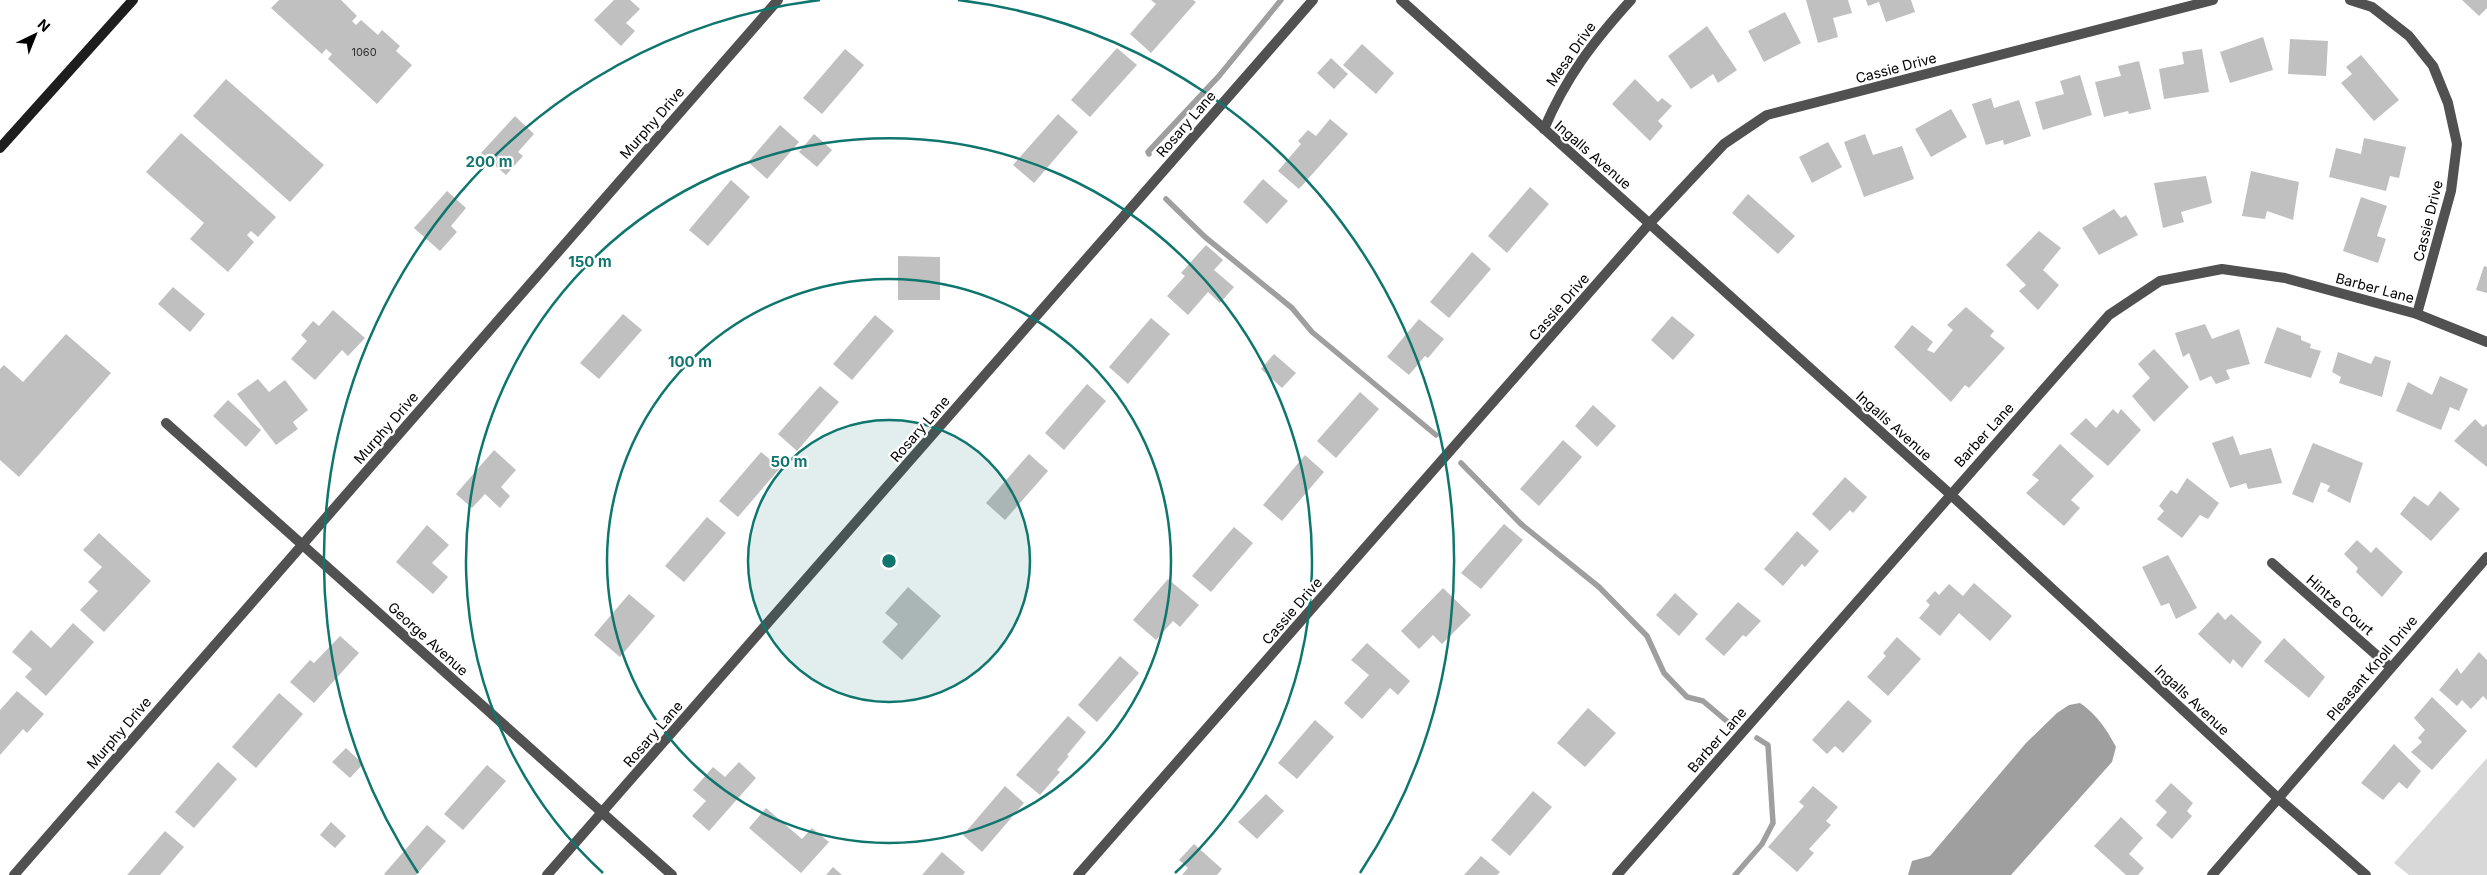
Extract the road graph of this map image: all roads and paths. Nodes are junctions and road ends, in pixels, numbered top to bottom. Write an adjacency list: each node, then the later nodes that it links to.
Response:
1 (133, 0): 9 (main road)
2 (778, 0): 15 (street, Murphy Drive)
3 (1313, 0): 20 (street, Rosary Lane)
4 (1401, 0): 8 (street, Ingalls Avenue)
5 (1631, 0): 8 (street, Mesa Drive)
6 (2213, 0): 10 (street, Cassie Drive)
7 (2350, 0): 11 (street, Cassie Drive)
8 (1544, 129): 10 (street, Ingalls Avenue)
9 (0, 148)
10 (1650, 223): 14 (street, Ingalls Avenue); 24 (street, Cassie Drive)
11 (2417, 314): 12 (street, Barber Lane); 14 (street, Barber Lane)
12 (2487, 342)
13 (166, 423): 15 (street, George Avenue)
14 (1950, 494): 19 (street, Ingalls Avenue); 25 (street, Barber Lane)
15 (302, 544): 20 (street, George Avenue); 21 (street, Murphy Drive)
16 (2487, 557): 18 (street, Pleasant Knoll Drive)
17 (2272, 563): 18 (street, Hintze Court)
18 (2390, 667): 19 (street, Pleasant Knoll Drive)
19 (2279, 799): 26 (street, Pleasant Knoll Drive); 27 (street, Ingalls Avenue)
20 (602, 813): 22 (street, Rosary Lane); 23 (street, George Avenue)
21 (14, 875)
22 (547, 875)
23 (672, 875)
24 (1078, 875)
25 (1617, 875)
26 (2212, 875)
27 (2366, 875)

